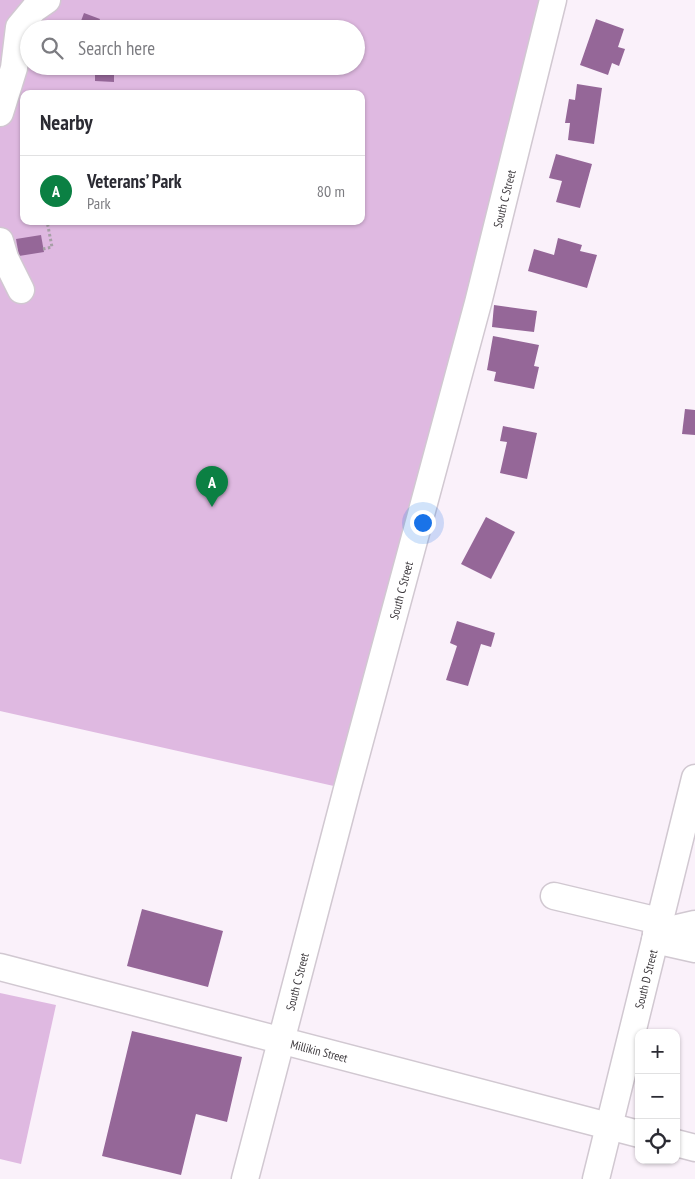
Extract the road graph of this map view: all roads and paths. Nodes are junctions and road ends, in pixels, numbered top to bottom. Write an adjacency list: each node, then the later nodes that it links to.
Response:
1 (47, 0): 3 (street)
2 (553, 0): 16 (street, South C Street)
3 (25, 20)
4 (20, 26): 5 (street)
5 (0, 113)
6 (48, 225): 8 (path)
7 (0, 241): 9 (street)
8 (43, 249)
9 (21, 290)
10 (695, 778): 13 (street, South D Street)
11 (554, 896): 13 (street)
12 (695, 924): 13 (street)
13 (657, 931): 14 (street); 17 (street, South D Street)
14 (695, 949)
15 (0, 966): 16 (street, Millikin Street)
16 (280, 1041): 17 (street, Millikin Street); 21 (street, South C Street)
17 (609, 1127): 18 (street, Millikin Street); 22 (street, South D Street)
18 (635, 1133)
19 (680, 1144): 20 (street)
20 (695, 1148)
21 (245, 1179)
22 (596, 1179)

